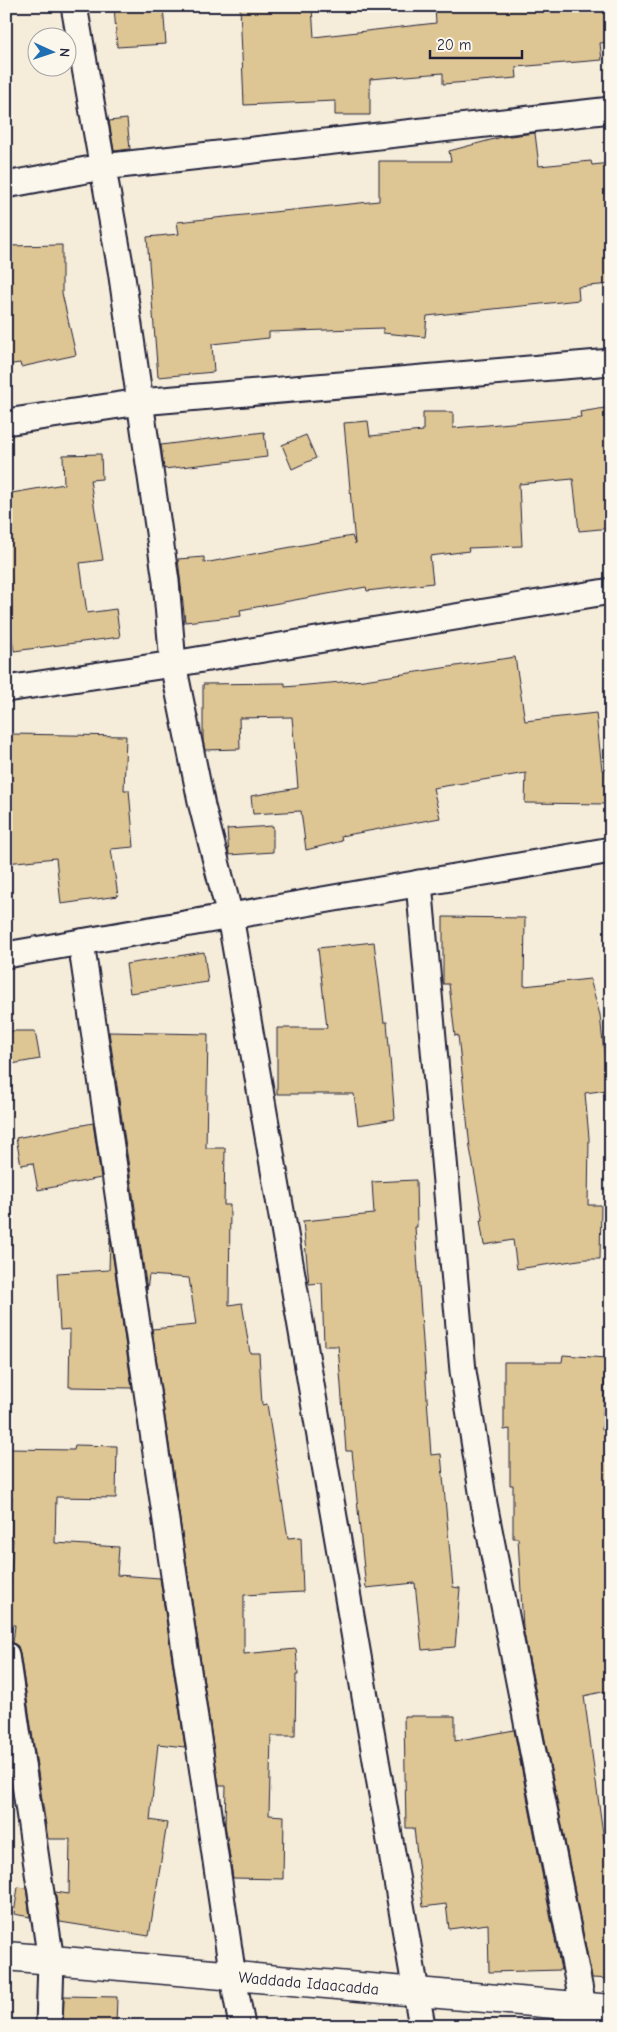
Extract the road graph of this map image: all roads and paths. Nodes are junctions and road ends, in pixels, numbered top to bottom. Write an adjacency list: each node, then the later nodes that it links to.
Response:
1 (74, 6): 3 (street)
2 (611, 110): 3 (street)
3 (102, 167): 4 (street); 6 (street)
4 (6, 185)
5 (611, 362): 6 (street)
6 (140, 402): 7 (street); 9 (street)
7 (6, 422)
8 (611, 592): 9 (street)
9 (173, 664): 10 (street); 13 (street)
10 (6, 689)
11 (611, 850): 12 (street)
12 (420, 883): 13 (street); 21 (street)
13 (230, 916): 14 (street); 20 (street)
14 (81, 942): 15 (street); 19 (street)
15 (6, 955)
16 (6, 1655): 18 (street)
17 (6, 1956): 18 (street, Waddada Idaacadda)
18 (51, 1961): 19 (street, Waddada Idaacadda); 22 (street)
19 (233, 1977): 20 (street, Waddada Idaacadda); 23 (street)
20 (417, 1993): 21 (street, Waddada Idaacadda); 24 (street)
21 (594, 2014)
22 (49, 2026)
23 (242, 2026)
24 (422, 2026)

